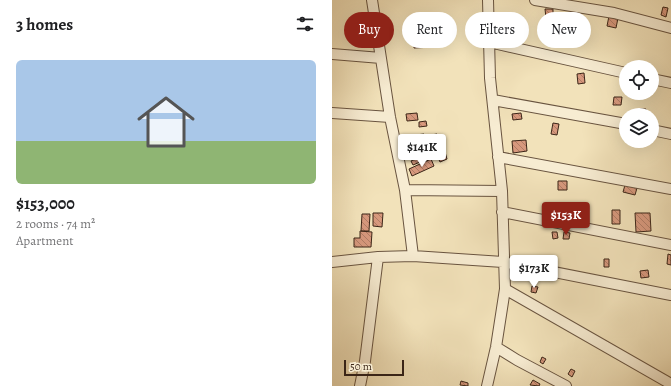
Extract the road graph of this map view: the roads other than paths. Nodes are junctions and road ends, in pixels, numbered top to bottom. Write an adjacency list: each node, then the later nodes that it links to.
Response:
1 (372, 0): 9 (street)
2 (488, 0): 4 (street)
3 (535, 0): 5 (street)
4 (488, 12)
5 (671, 28)
6 (489, 48): 13 (street)
7 (516, 48): 10 (street)
8 (332, 54): 9 (street)
9 (381, 58): 15 (street)
10 (619, 71)
11 (659, 80): 12 (street)
12 (671, 83)
13 (492, 100): 16 (street); 19 (street)
14 (332, 113): 15 (street)
15 (390, 118): 21 (street)
16 (619, 123)
17 (659, 131): 18 (street)
18 (671, 134)
19 (498, 157): 20 (street); 22 (street)
20 (671, 189)
21 (405, 190): 22 (street); 25 (street)
22 (502, 191): 23 (street)
23 (502, 212): 24 (street); 28 (street)
24 (671, 245)
25 (412, 256): 26 (street); 28 (street)
26 (378, 257): 27 (street); 33 (street)
27 (332, 262)
28 (503, 262): 29 (street); 30 (street)
29 (504, 289): 31 (street); 32 (street)
30 (671, 295)
31 (496, 347): 34 (street); 35 (street)
32 (671, 384)
33 (360, 386)
34 (487, 386)
35 (566, 386)

